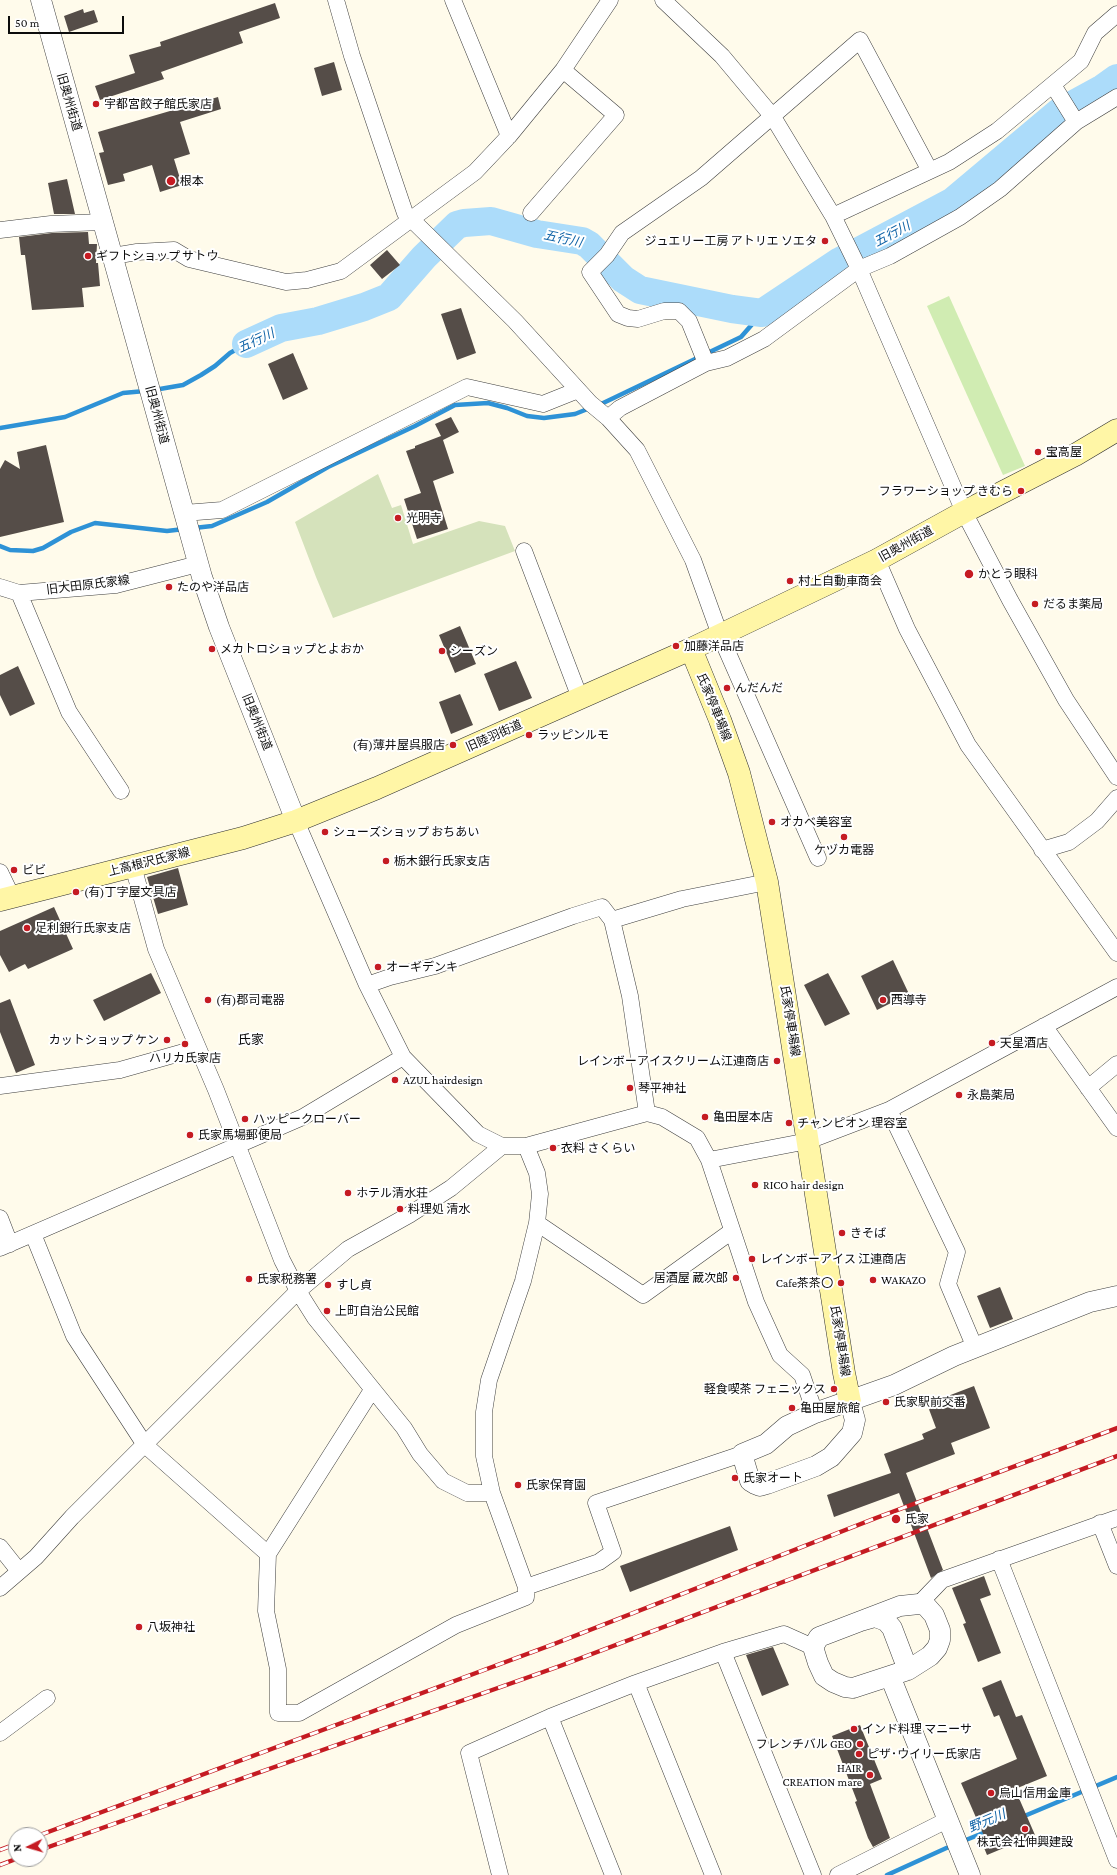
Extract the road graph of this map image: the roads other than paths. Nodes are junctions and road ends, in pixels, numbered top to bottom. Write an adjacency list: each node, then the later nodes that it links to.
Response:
1 (41, 0): 17 (street, 旧奥州街道)
2 (336, 0): 16 (street)
3 (453, 0): 12 (street)
4 (610, 0): 7 (street)
5 (663, 0): 10 (street)
6 (1117, 14): 8 (street)
7 (564, 70): 12 (street); 14 (street)
8 (1053, 85): 11 (street); 13 (street)
9 (1117, 97): 11 (street)
10 (773, 117): 13 (street); 15 (street); 21 (street)
11 (1074, 119): 20 (street)
12 (509, 136): 16 (street)
13 (930, 171): 15 (street)
14 (531, 213)
15 (833, 216): 20 (street)
16 (412, 219): 19 (street); 22 (street)
17 (103, 222): 18 (street); 19 (street, 旧奥州街道)
18 (0, 230)
19 (113, 256): 26 (street, 旧奥州街道)
20 (857, 265): 21 (street); 25 (street)
21 (703, 356): 23 (street)
22 (578, 390): 23 (street); 26 (street)
23 (599, 411): 32 (street)
24 (1117, 430): 25 (main road, 旧奥州街道)
25 (964, 512): 28 (main road, 旧奥州街道); 35 (street)
26 (184, 513): 29 (street, 旧奥州街道)
27 (524, 551): 34 (street)
28 (877, 560): 32 (main road, 旧奥州街道); 39 (street)
29 (198, 564): 31 (street, 旧大田原氏家線); 38 (street, 旧奥州街道)
30 (0, 587): 31 (street, 旧大田原氏家線)
31 (19, 593): 36 (street)
32 (720, 635): 33 (main road, 旧奥州街道); 40 (street)
33 (690, 650): 34 (main road, 旧陸羽街道); 43 (main road, 氏家停車場線)
34 (580, 698): 38 (main road, 旧陸羽街道)
35 (1117, 777)
36 (121, 791)
37 (1117, 798): 39 (street)
38 (296, 821): 41 (main road, 上高根沢氏家線); 47 (street)
39 (1042, 850): 46 (street)
40 (818, 858)
41 (133, 866): 44 (main road, 上高根沢氏家線); 50 (street)
42 (0, 872): 44 (street)
43 (767, 882): 45 (street); 58 (main road, 氏家停車場線)
44 (6, 899)
45 (612, 920): 47 (street); 56 (street)
46 (1117, 952)
47 (367, 985): 51 (street)
48 (1117, 987): 49 (street)
49 (1044, 1026): 54 (street); 55 (street)
50 (198, 1048): 53 (street); 59 (street)
51 (403, 1058): 59 (street); 60 (street)
52 (1117, 1064): 54 (street)
53 (0, 1086)
54 (1088, 1088): 57 (street)
55 (889, 1110): 58 (street); 70 (street)
56 (647, 1113): 61 (street); 62 (street)
57 (1117, 1128)
58 (808, 1141): 62 (street); 72 (main road, 氏家停車場線)
59 (238, 1146): 66 (street); 68 (street)
60 (502, 1146): 61 (street); 68 (street)
61 (526, 1146): 64 (street)
62 (709, 1160): 65 (street)
63 (0, 1218): 67 (street)
64 (537, 1222): 65 (street); 76 (street)
65 (732, 1231): 73 (street)
66 (34, 1234): 67 (street); 74 (street)
67 (5, 1246)
68 (298, 1291): 71 (street); 74 (street)
69 (1117, 1296): 70 (street)
70 (975, 1348): 72 (street)
71 (372, 1390): 76 (street); 80 (street)
72 (850, 1402): 73 (street); 75 (street)
73 (815, 1413): 75 (street)
74 (145, 1445): 80 (street); 83 (street)
75 (742, 1454): 84 (street)
76 (492, 1492): 84 (street)
77 (1117, 1518): 78 (street)
78 (1100, 1524): 81 (street); 82 (street)
79 (0, 1547): 83 (street)
80 (268, 1554): 84 (street)
81 (999, 1559): 86 (street); 96 (street)
82 (1117, 1566)
83 (19, 1571): 85 (street)
84 (526, 1587)
85 (0, 1588)
86 (920, 1604): 87 (street); 90 (street)
87 (861, 1621): 88 (street); 90 (street)
88 (813, 1647): 89 (street); 90 (street)
89 (723, 1652): 91 (street); 100 (street)
90 (899, 1673): 95 (street)
91 (636, 1683): 93 (street); 99 (street)
92 (47, 1698): 94 (street)
93 (550, 1717): 97 (street); 98 (street)
94 (0, 1733)
95 (947, 1820): 101 (street); 102 (street)
96 (1117, 1860)
97 (500, 1875)
98 (613, 1875)
99 (713, 1875)
100 (813, 1875)
101 (838, 1875)
102 (970, 1875)

